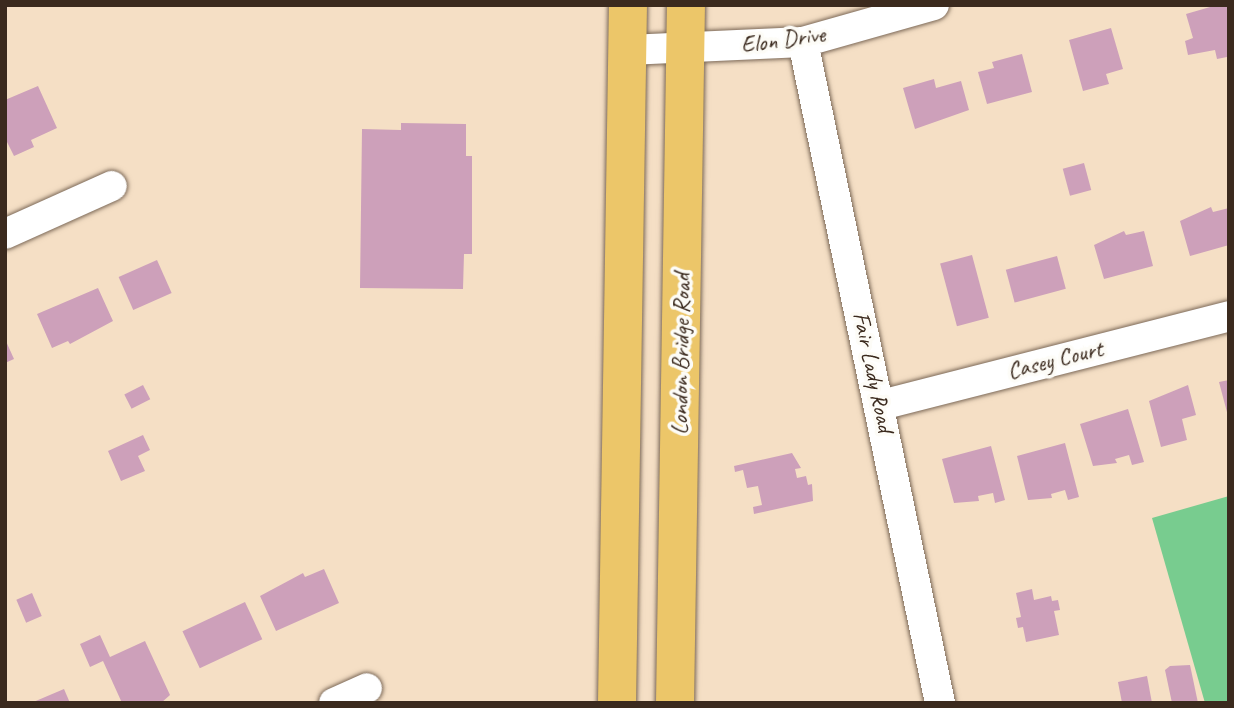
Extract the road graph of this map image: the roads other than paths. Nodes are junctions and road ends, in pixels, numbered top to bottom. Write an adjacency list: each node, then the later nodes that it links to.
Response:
1 (628, 5): 5 (main road)
2 (686, 5): 6 (main road, London Bridge Road)
3 (934, 5): 4 (street, Elon Drive)
4 (803, 42): 6 (street, Elon Drive); 10 (street, Fair Lady Road)
5 (628, 50): 6 (street, Elon Drive); 13 (main road)
6 (686, 50): 14 (main road, London Bridge Road)
7 (112, 186): 8 (street)
8 (5, 234)
9 (1229, 316): 10 (street, Casey Court)
10 (881, 405): 15 (street, Fair Lady Road)
11 (367, 688): 12 (street)
12 (334, 703)
13 (617, 703)
14 (675, 703)
15 (940, 703)

